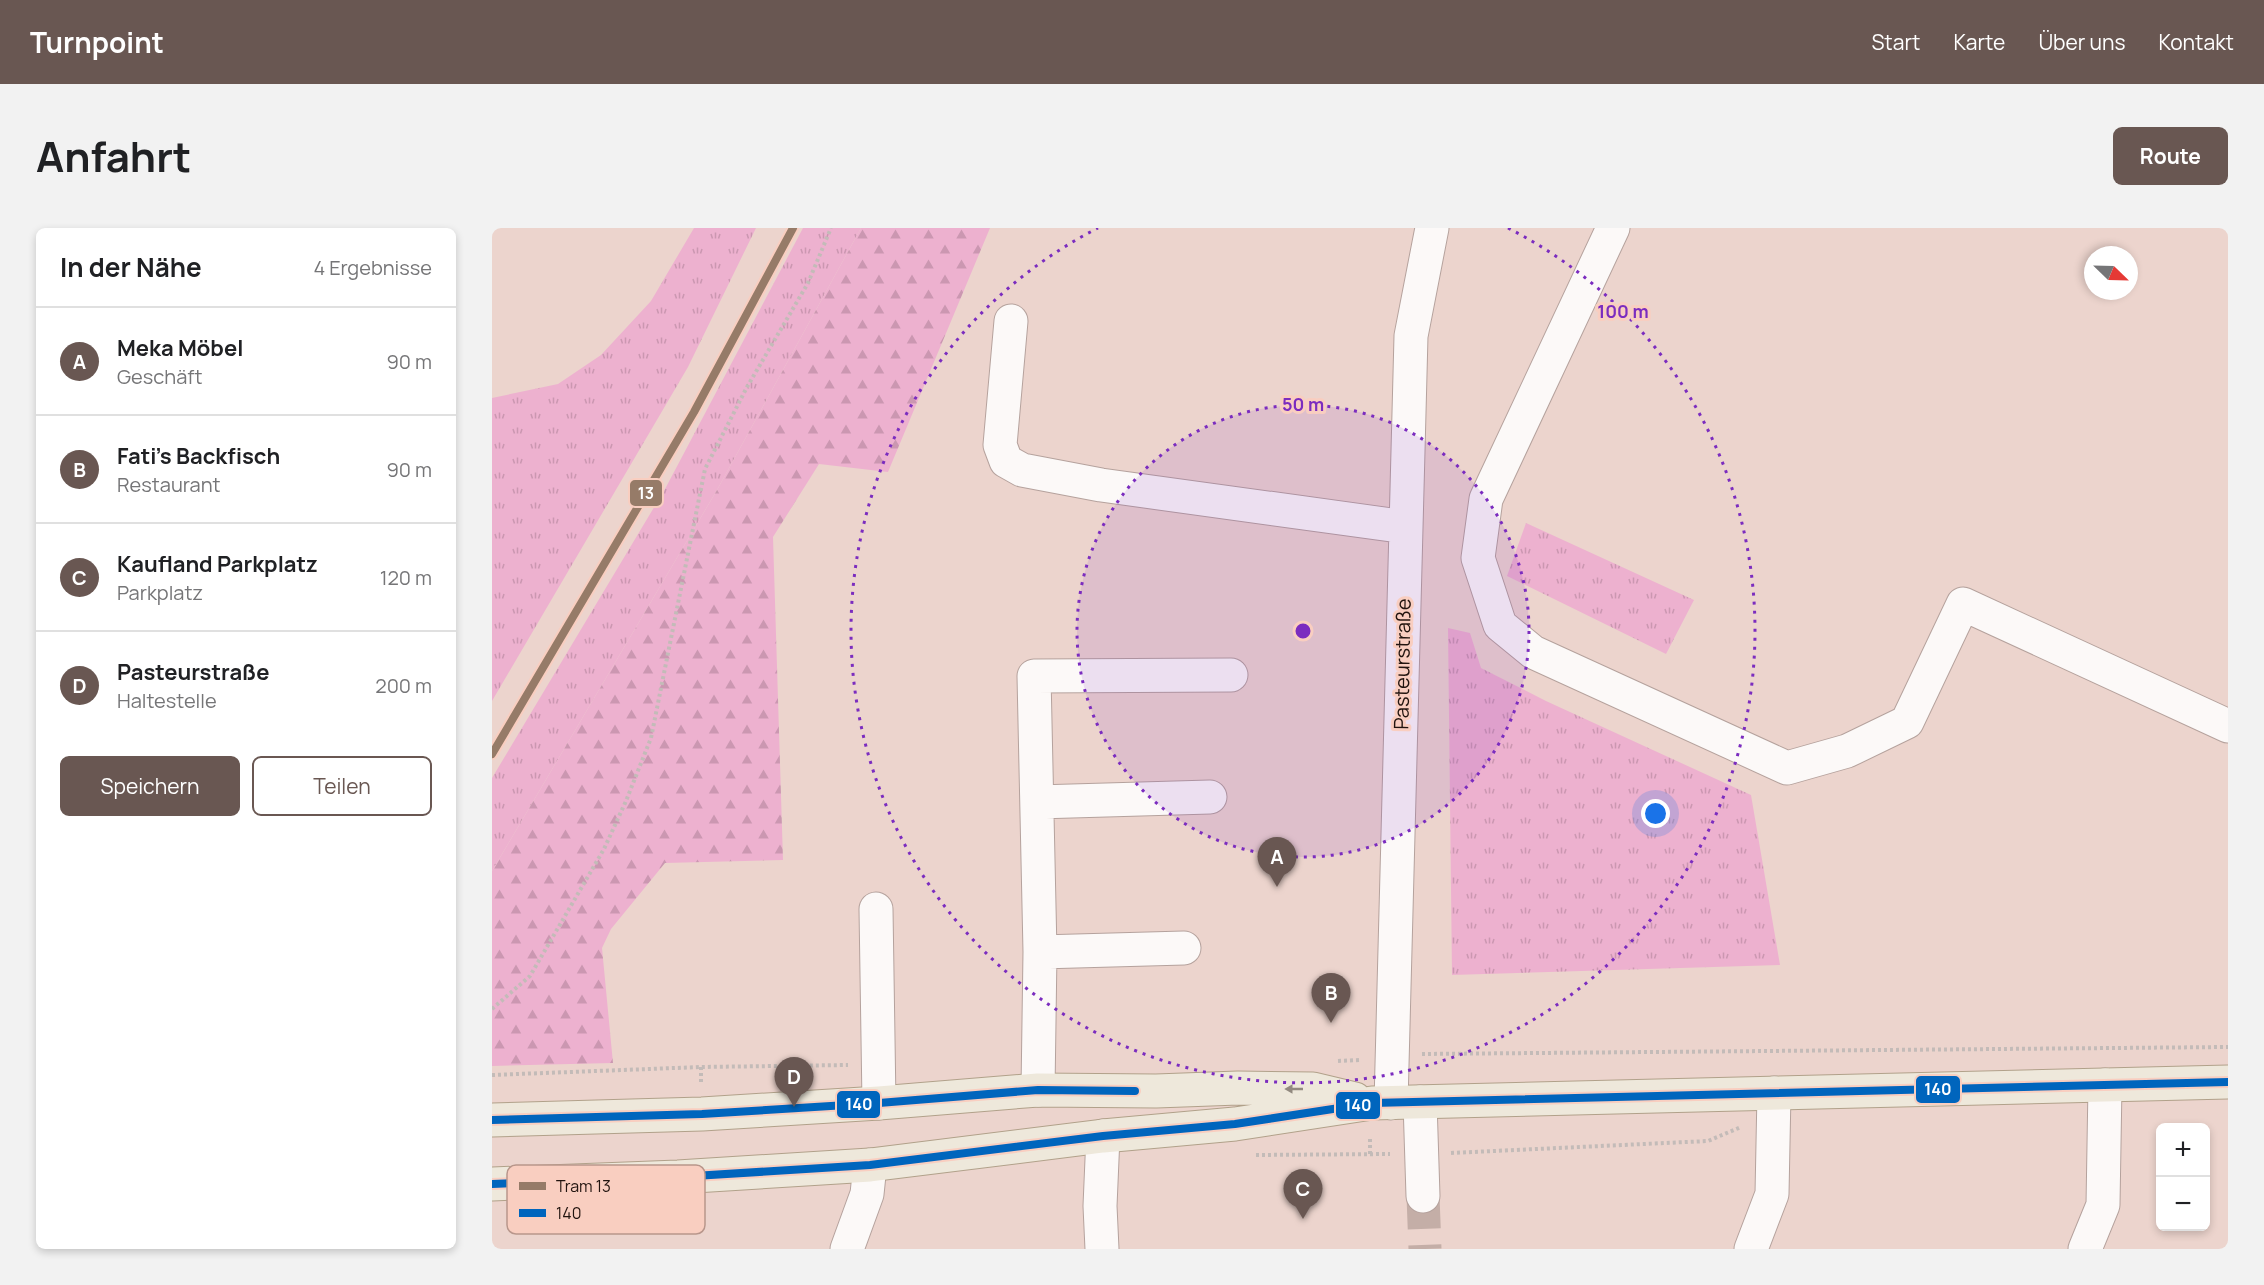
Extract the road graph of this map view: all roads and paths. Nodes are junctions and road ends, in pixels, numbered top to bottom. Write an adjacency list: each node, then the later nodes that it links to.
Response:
1 (831, 228): 13 (path)
2 (1432, 228): 5 (street, Pasteurstraße)
3 (1613, 228): 7 (street)
4 (1011, 321): 5 (street)
5 (1406, 527): 15 (street, Pasteurstraße)
6 (1231, 675): 9 (street)
7 (2228, 726)
8 (1210, 797): 9 (street)
9 (1037, 802): 12 (street)
10 (876, 909): 17 (street)
11 (1184, 948): 12 (street)
12 (1040, 952): 21 (street)
13 (492, 1009)
14 (2228, 1047): 15 (path)
15 (1392, 1057): 16 (path); 23 (street, Pasteurstraße)
16 (1336, 1061)
17 (879, 1065): 18 (path); 22 (street)
18 (492, 1075)
19 (2228, 1082): 20 (main road)
20 (2105, 1085): 24 (main road); 37 (street)
21 (1038, 1090): 22 (main road); 23 (main road, one-way to 21)
22 (879, 1103): 25 (main road)
23 (1394, 1103): 24 (main road); 26 (main road); 27 (street, Pasteurstraße)
24 (1774, 1106): 27 (path); 36 (street)
25 (492, 1120)
26 (1103, 1136): 29 (main road); 35 (street)
27 (1421, 1154): 28 (path); 33 (street, Pasteurstraße)
28 (1246, 1155)
29 (870, 1165): 30 (main road); 34 (street)
30 (705, 1174)
31 (507, 1183): 32 (main road)
32 (492, 1184)
33 (1423, 1196)
34 (847, 1249)
35 (1102, 1249)
36 (1751, 1249)
37 (2085, 1249)

